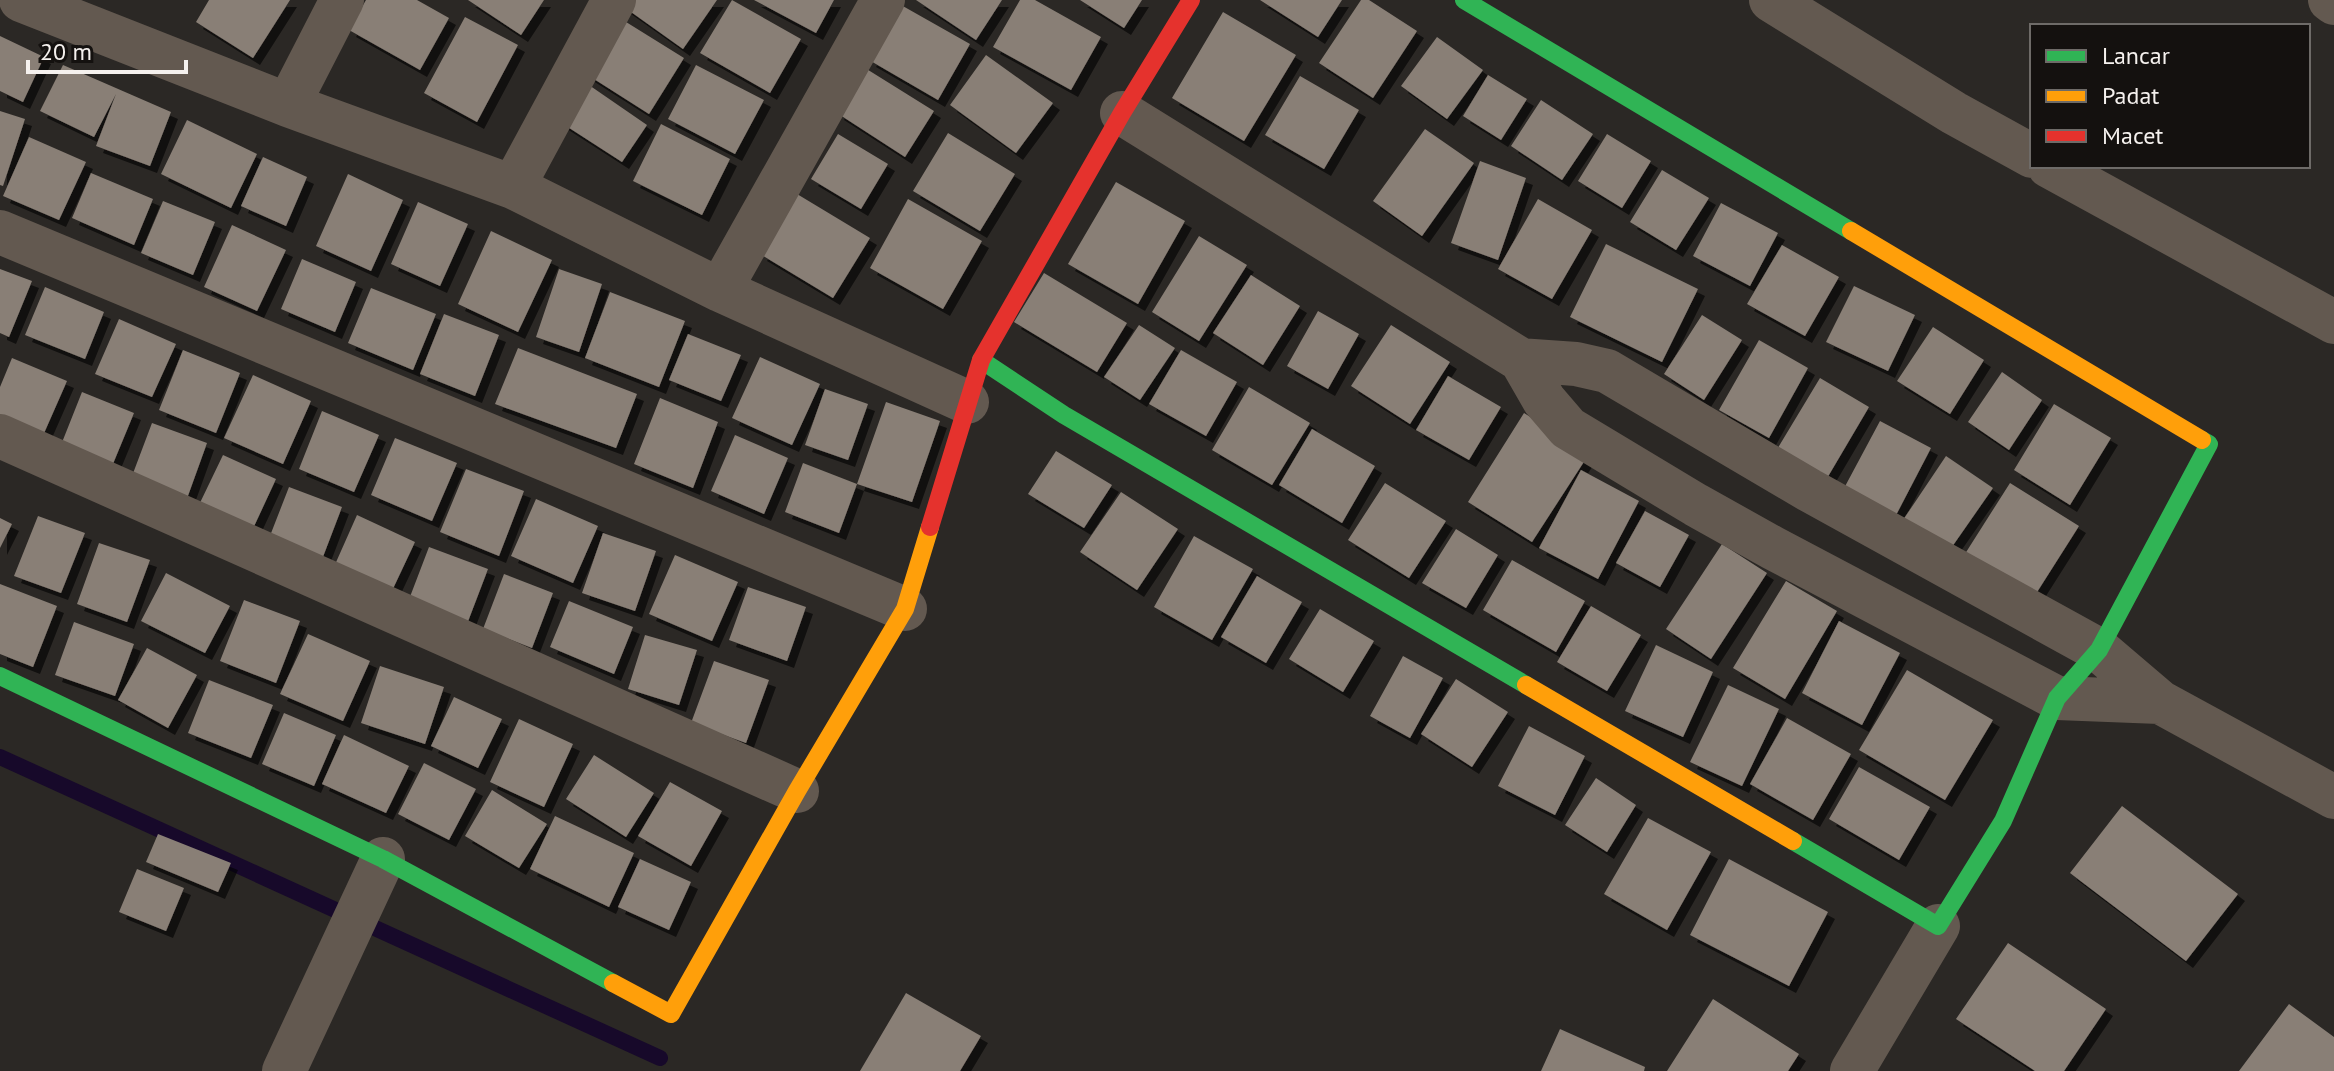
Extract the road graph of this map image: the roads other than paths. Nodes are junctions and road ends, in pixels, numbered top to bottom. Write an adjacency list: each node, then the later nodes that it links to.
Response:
1 (21, 0): 8 (street)
2 (342, 0): 8 (street)
3 (614, 0): 12 (street)
4 (883, 0): 14 (street)
5 (1191, 0): 9 (street)
6 (1464, 0): 23 (street)
7 (1771, 0): 10 (street)
8 (288, 105): 12 (street)
9 (1122, 113): 16 (street); 17 (street)
10 (2030, 155)
11 (2053, 168): 15 (street)
12 (513, 187): 14 (street)
13 (0, 232): 22 (street)
14 (720, 290): 18 (street)
15 (2334, 322)
16 (981, 360): 18 (street); 30 (street)
17 (1521, 360): 20 (street); 21 (street)
18 (967, 402): 22 (street)
19 (0, 436): 27 (street)
20 (1809, 490): 21 (street); 23 (street)
21 (1773, 548): 25 (street)
22 (905, 609): 27 (street)
23 (2099, 650): 25 (street); 26 (street)
24 (0, 676): 29 (street)
25 (2057, 698): 26 (street); 30 (street)
26 (2160, 702): 28 (street)
27 (797, 791): 29 (street)
28 (2334, 797)
29 (383, 859): 31 (street)
30 (1938, 926): 32 (street)
31 (284, 1071)
32 (1852, 1071)

